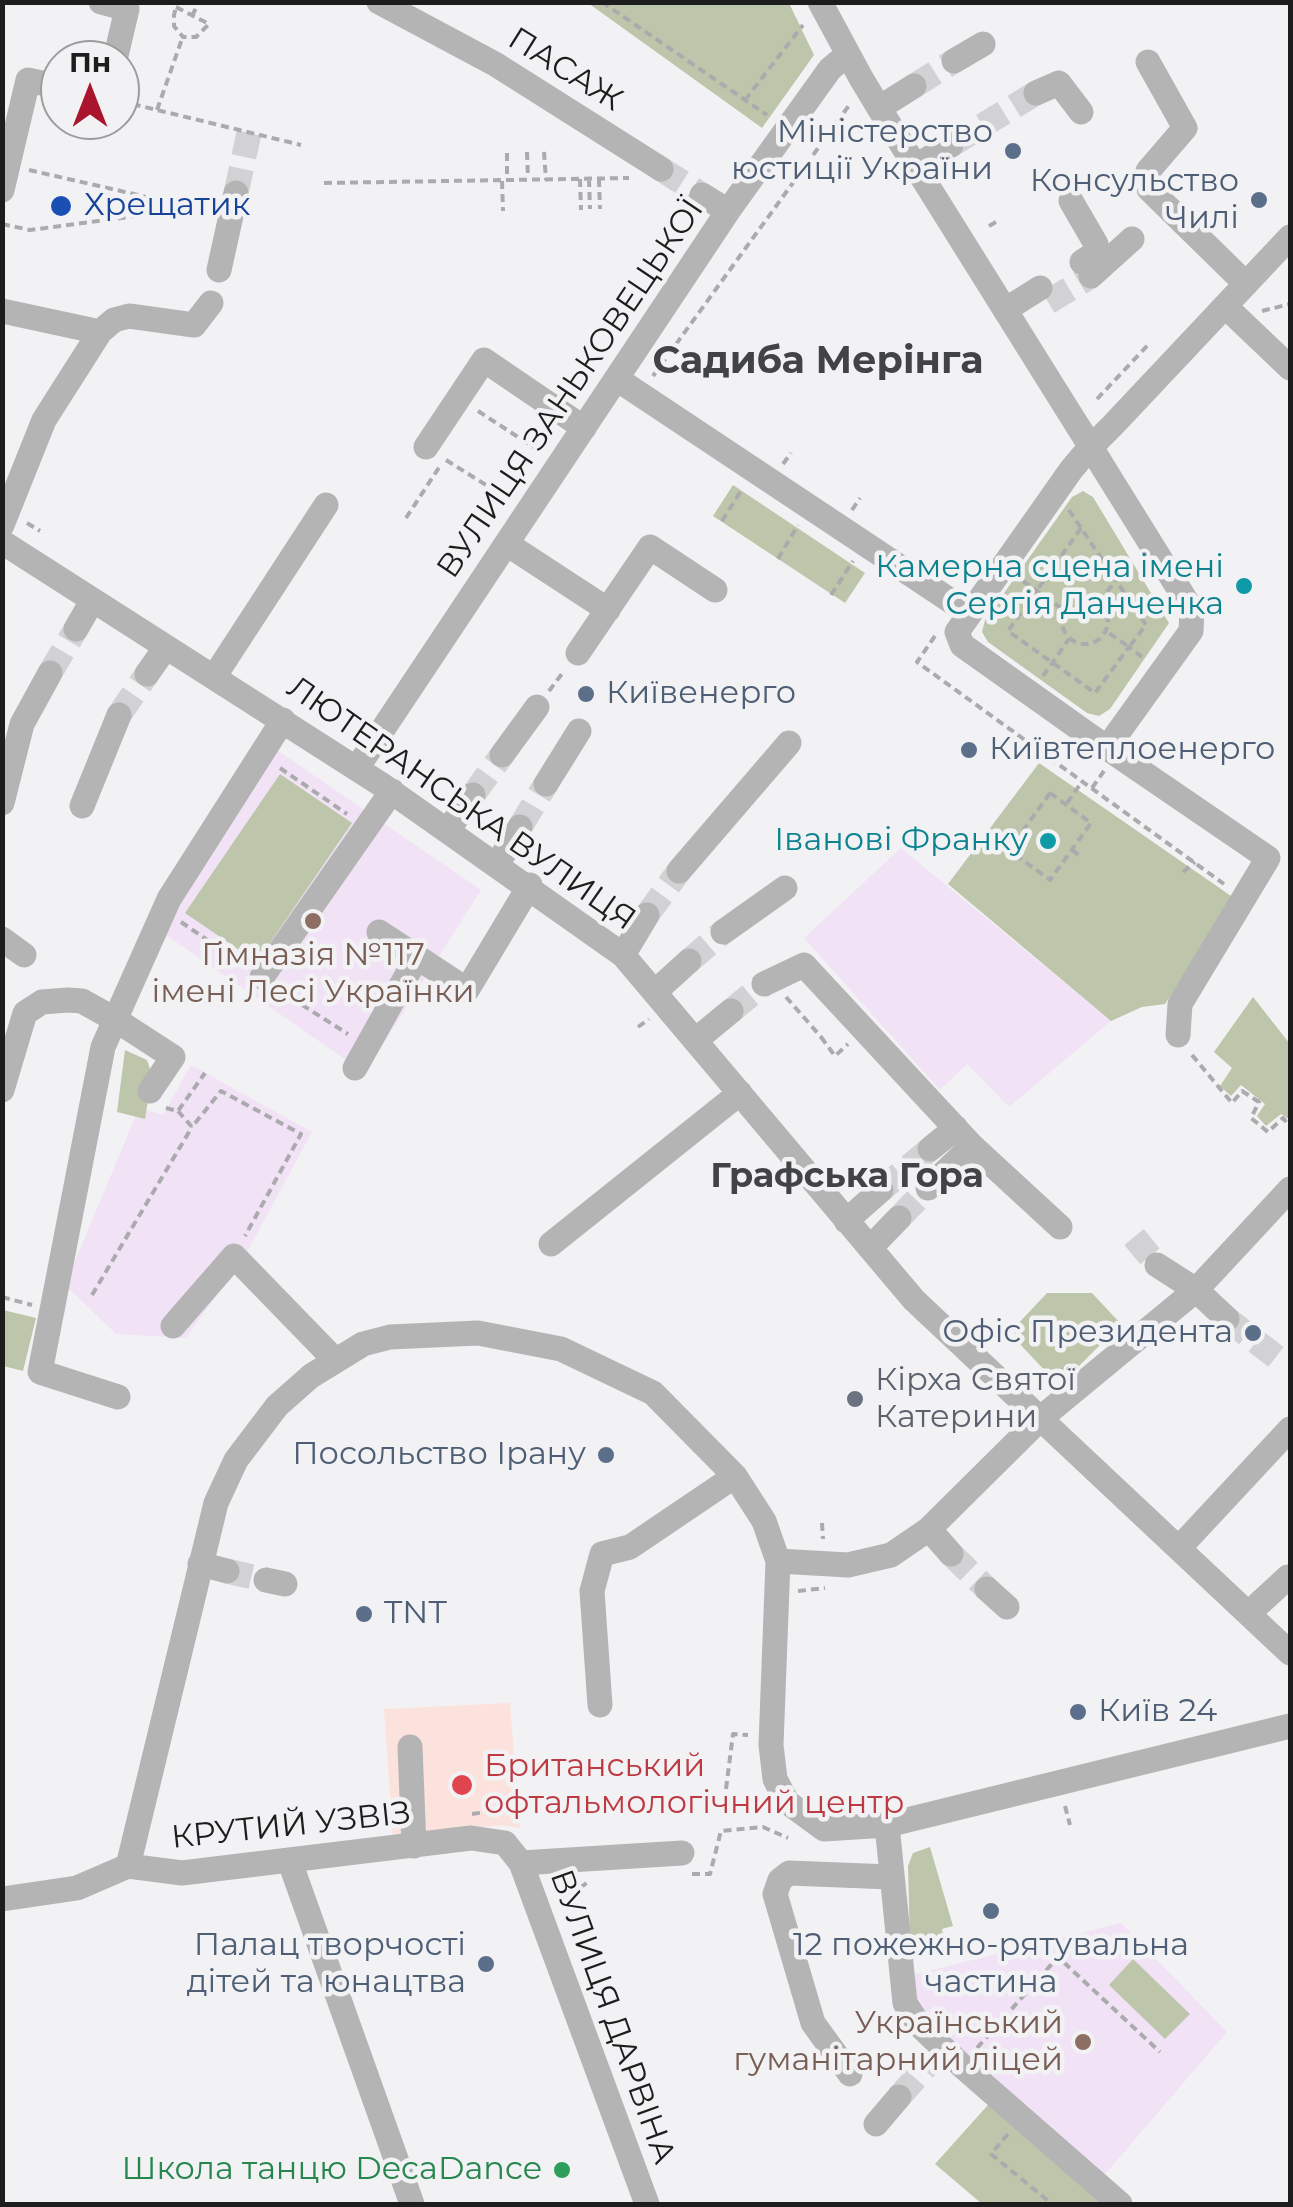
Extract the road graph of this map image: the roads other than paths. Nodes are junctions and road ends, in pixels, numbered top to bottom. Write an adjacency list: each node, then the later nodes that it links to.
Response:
1 (102, 2): 4 (street)
2 (379, 2): 16 (street, ПАСАЖ)
3 (820, 2): 6 (street)
4 (120, 40)
5 (983, 44): 7 (street)
6 (848, 54): 12 (street); 21 (street, ВУЛИЦЯ ЗАНЬКОВЕЦЬКОЇ)
7 (954, 62)
8 (1148, 62): 25 (street)
9 (40, 83): 17 (street)
10 (914, 86): 12 (street)
11 (1036, 92): 13 (street)
12 (880, 108): 15 (street)
13 (1081, 112)
14 (951, 145): 15 (street)
15 (916, 166): 30 (street)
16 (661, 169)
17 (2, 190)
18 (236, 193): 24 (street)
19 (702, 195): 21 (street)
20 (1071, 201): 23 (street)
21 (728, 212): 33 (street, ВУЛИЦЯ ЗАНЬКОВЕЦЬКОЇ)
22 (1290, 237): 25 (street)
23 (1132, 238)
24 (219, 270)
25 (1246, 284): 28 (street)
26 (1044, 295): 30 (street)
27 (211, 303): 31 (street)
28 (1225, 306): 32 (street); 36 (street)
29 (2, 310): 31 (street)
30 (1010, 316): 36 (street)
31 (100, 332): 38 (street)
32 (1290, 368)
33 (617, 379): 34 (street, ВУЛИЦЯ ЗАНЬКОВЕЦЬКОЇ); 44 (street)
34 (584, 428): 35 (street); 40 (street, ВУЛИЦЯ ЗАНЬКОВЕЦЬКОЇ)
35 (426, 448)
36 (1091, 448): 44 (street); 56 (street)
37 (326, 505): 50 (street)
38 (2, 525)
39 (2, 542): 42 (street, ЛЮТЕРАНСЬКА ВУЛИЦЯ)
40 (507, 544): 43 (street); 58 (street, ВУЛИЦЯ ЗАНЬКОВЕЦЬКОЇ)
41 (716, 590): 43 (street)
42 (92, 601): 45 (street); 46 (street, ЛЮТЕРАНСЬКА ВУЛИЦЯ)
43 (608, 610): 47 (street)
44 (969, 613): 56 (street)
45 (76, 629)
46 (166, 647): 49 (street); 50 (street, ЛЮТЕРАНСЬКА ВУЛИЦЯ)
47 (578, 653)
48 (50, 673): 62 (street)
49 (148, 674)
50 (214, 677): 53 (street, ЛЮТЕРАНСЬКА ВУЛИЦЯ)
51 (537, 707): 57 (street)
52 (119, 715): 63 (street)
53 (283, 720): 58 (street, ЛЮТЕРАНСЬКА ВУЛИЦЯ); 82 (street)
54 (579, 731): 59 (street)
55 (789, 743): 67 (street)
56 (1107, 748): 83 (street)
57 (502, 754)
58 (358, 768): 60 (street, ЛЮТЕРАНСЬКА ВУЛИЦЯ)
59 (546, 784)
60 (392, 791): 65 (street, ЛЮТЕРАНСЬКА ВУЛИЦЯ); 78 (street)
61 (473, 795): 65 (street)
62 (2, 804)
63 (82, 806)
64 (520, 828): 66 (street)
65 (448, 830): 66 (street, ЛЮТЕРАНСЬКА ВУЛИЦЯ)
66 (498, 863): 68 (street, ЛЮТЕРАНСЬКА ВУЛИЦЯ)
67 (679, 871)
68 (530, 884): 75 (street, ЛЮТЕРАНСЬКА ВУЛИЦЯ); 76 (street)
69 (784, 888): 72 (street)
70 (646, 915): 75 (street)
71 (379, 932): 76 (street)
72 (722, 932)
73 (2, 939): 74 (street)
74 (24, 954)
75 (623, 954): 80 (street, ЛЮТЕРАНСЬКА ВУЛИЦЯ)
76 (417, 957): 85 (street)
77 (689, 961): 80 (street)
78 (262, 978)
79 (768, 982): 89 (street)
80 (657, 990): 84 (street, ЛЮТЕРАНСЬКА ВУЛИЦЯ)
81 (731, 1011): 84 (street)
82 (116, 1020): 86 (street); 88 (street); 104 (street)
83 (1178, 1034)
84 (696, 1039): 87 (street, ЛЮТЕРАНСЬКА ВУЛИЦЯ)
85 (355, 1068)
86 (2, 1090)
87 (740, 1093): 95 (street, ЛЮТЕРАНСЬКА ВУЛИЦЯ); 97 (street)
88 (157, 1099)
89 (964, 1137): 90 (street); 91 (street); 96 (street)
90 (930, 1149)
91 (928, 1188)
92 (1290, 1189): 100 (street)
93 (881, 1190): 95 (street)
94 (899, 1218): 98 (street)
95 (846, 1220): 98 (street, ЛЮТЕРАНСЬКА ВУЛИЦЯ)
96 (1060, 1227)
97 (551, 1244)
98 (870, 1248): 105 (street, ЛЮТЕРАНСЬКА ВУЛИЦЯ)
99 (1158, 1265): 100 (street)
100 (1196, 1290): 101 (street); 105 (street)
101 (1227, 1320)
102 (172, 1326): 103 (street)
103 (334, 1360): 107 (street); 112 (street)
104 (118, 1397)
105 (1041, 1418): 108 (street); 109 (street, ЛЮТЕРАНСЬКА ВУЛИЦЯ)
106 (1290, 1428): 109 (street)
107 (735, 1476): 111 (street); 119 (street)
108 (929, 1529): 110 (street); 111 (street)
109 (1179, 1548): 117 (street, ЛЮТЕРАНСЬКА ВУЛИЦЯ)
110 (951, 1554)
111 (778, 1560): 122 (street)
112 (200, 1564): 113 (street); 127 (street)
113 (227, 1571)
114 (1288, 1576): 117 (street)
115 (987, 1589): 116 (street)
116 (1007, 1607)
117 (1249, 1614): 118 (street, ЛЮТЕРАНСЬКА ВУЛИЦЯ)
118 (1290, 1652)
119 (600, 1705)
120 (1290, 1726): 122 (street)
121 (410, 1747): 123 (street)
122 (888, 1825): 128 (street)
123 (414, 1846): 125 (street, КРУТИЙ УЗВІЗ); 126 (street, КРУТИЙ УЗВІЗ)
124 (682, 1853): 125 (street, КРУТИЙ УЗВІЗ)
125 (518, 1858): 134 (street, ВУЛИЦЯ ДАРВІНА)
126 (290, 1862): 127 (street, КРУТИЙ УЗВІЗ); 133 (street)
127 (128, 1866): 129 (street, КРУТИЙ УЗВІЗ)
128 (890, 1876): 130 (street); 135 (street)
129 (7, 1899)
130 (850, 2074)
131 (898, 2097): 132 (street)
132 (876, 2124)
133 (412, 2204)
134 (647, 2204)
135 (1120, 2204)

